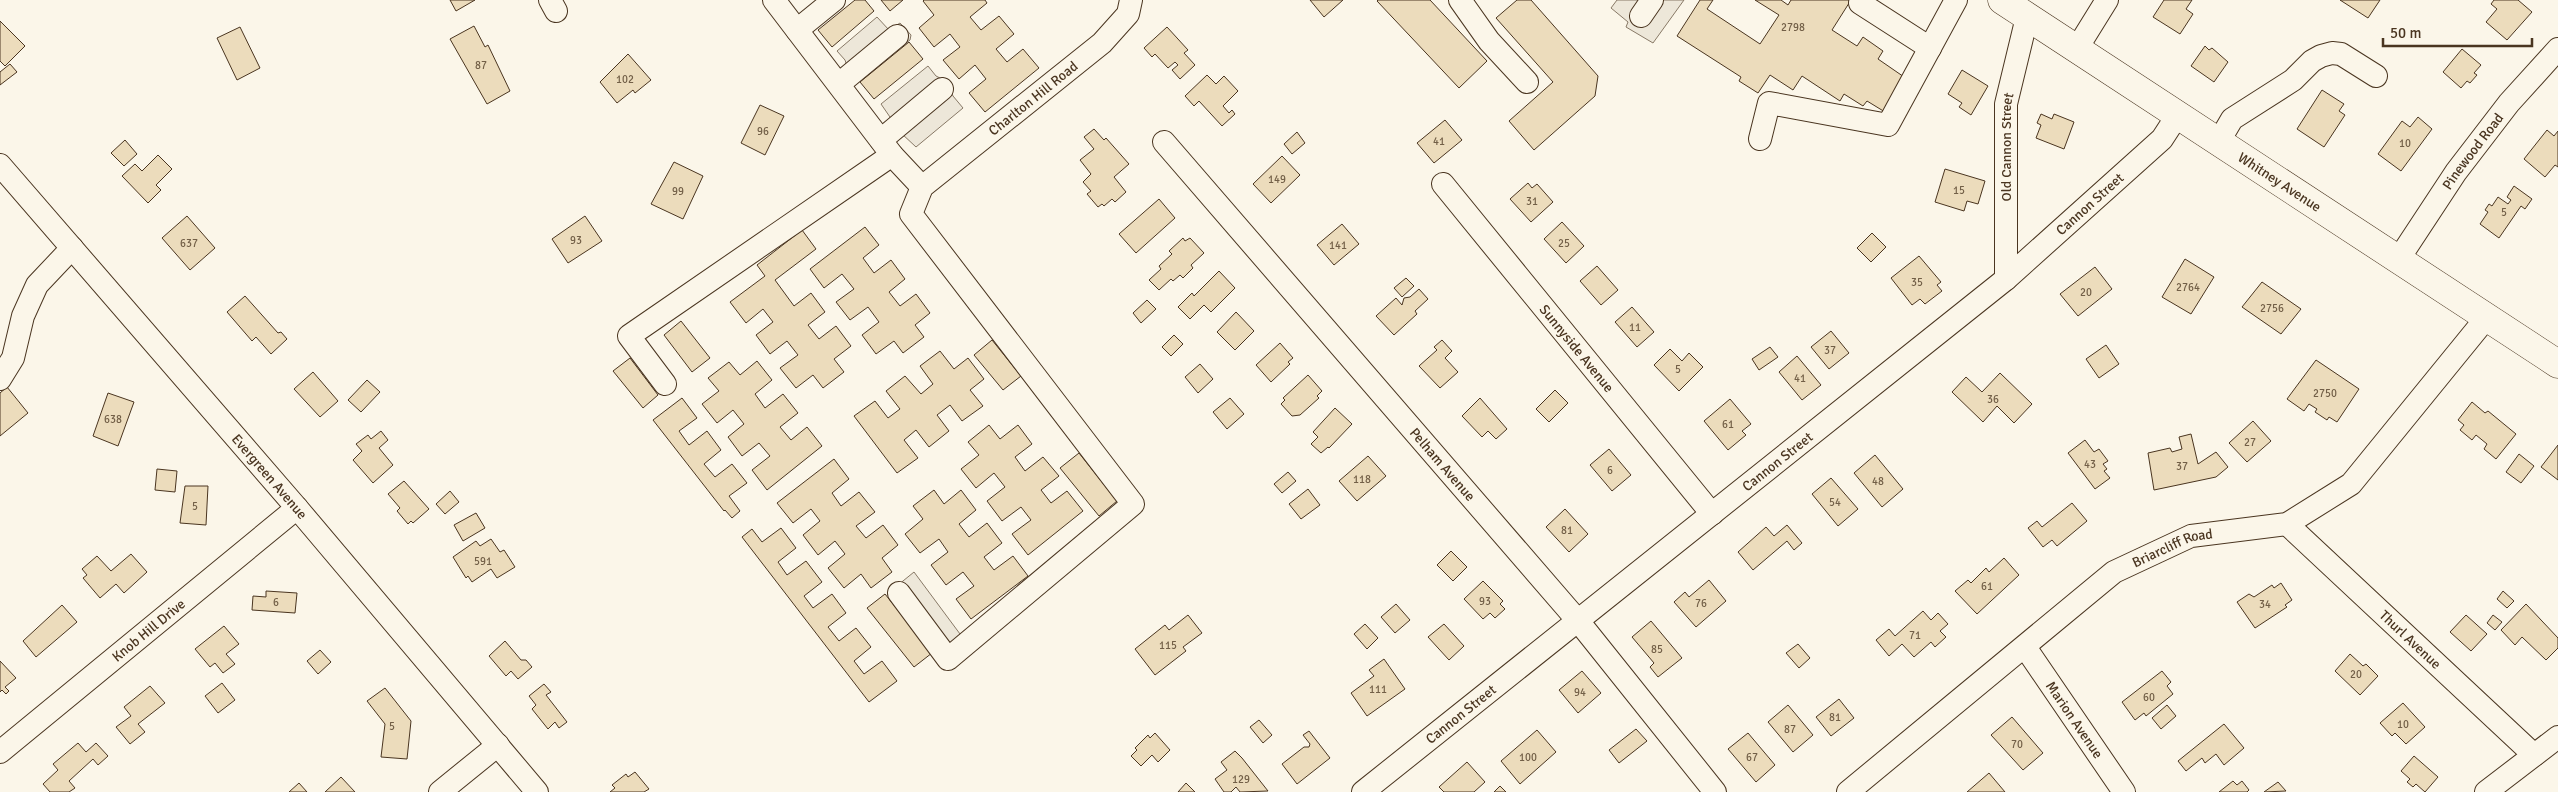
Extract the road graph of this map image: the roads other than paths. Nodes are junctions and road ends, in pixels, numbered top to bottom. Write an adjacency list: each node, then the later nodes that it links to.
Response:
1 (774, 0): 10 (street)
2 (834, 0): 10 (street)
3 (1131, 0): 26 (street, Charlton Hill Road)
4 (1460, 0): 16 (street)
5 (1956, 0): 12 (street)
6 (2002, 0): 9 (main road, Whitney Avenue)
7 (2108, 0): 14 (street)
8 (1860, 3): 12 (street)
9 (2027, 17): 14 (main road, Whitney Avenue); 29 (street, Old Cannon Street)
10 (797, 30): 17 (street)
11 (897, 36): 17 (street)
12 (1930, 48): 20 (street)
13 (2558, 49): 28 (street, Pinewood Road)
14 (2076, 50): 19 (main road, Whitney Avenue)
15 (2376, 76): 22 (street)
16 (1527, 82)
17 (838, 84): 23 (street)
18 (942, 89): 23 (street)
19 (2177, 116): 22 (main road, Whitney Avenue); 29 (street, Cannon Street)
20 (1760, 139)
21 (1164, 142): 40 (street, Pelham Avenue)
22 (2218, 143): 28 (main road, Whitney Avenue)
23 (886, 147): 26 (street); 35 (street)
24 (0, 165): 27 (street, Evergreen Avenue)
25 (1443, 184): 37 (street, Sunnyside Avenue)
26 (922, 187): 39 (street)
27 (72, 248): 30 (street); 36 (street, Evergreen Avenue)
28 (2398, 260): 31 (main road, Whitney Avenue)
29 (2006, 279): 37 (street, Cannon Street)
30 (23, 316): 32 (street); 34 (street)
31 (2487, 317): 33 (main road, Whitney Avenue); 38 (street, Briarcliff Road)
32 (0, 342)
33 (2558, 364)
34 (0, 379)
35 (665, 384)
36 (297, 508): 43 (street, Evergreen Avenue); 44 (street, Knob Hill Drive)
37 (1712, 514): 40 (street, Cannon Street)
38 (2287, 524): 41 (street, Briarcliff Road); 45 (street, Thurl Avenue)
39 (899, 593)
40 (1579, 622): 48 (street, Cannon Street); 49 (street, Pelham Avenue)
41 (2025, 647): 50 (street, Briarcliff Road); 51 (street, Marion Avenue)
42 (2558, 736): 45 (street)
43 (498, 745): 46 (street); 47 (street, Evergreen Avenue)
44 (0, 752)
45 (2534, 755): 52 (street)
46 (440, 792)
47 (537, 792)
48 (1363, 792)
49 (1715, 792)
50 (1848, 792)
51 (2124, 792)
52 (2486, 792)

